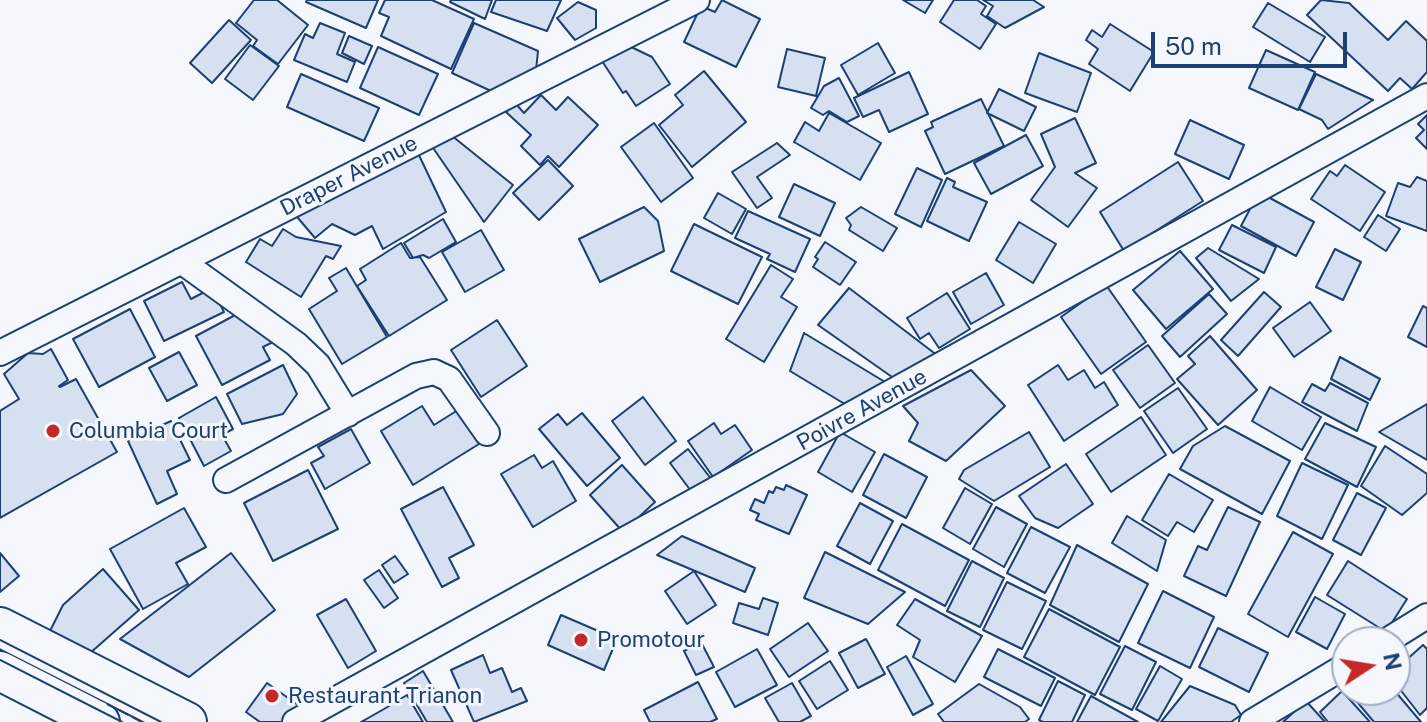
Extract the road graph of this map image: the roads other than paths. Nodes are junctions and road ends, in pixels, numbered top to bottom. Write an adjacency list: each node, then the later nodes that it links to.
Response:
1 (697, 0): 3 (street, Draper Avenue)
2 (1427, 96): 13 (street, Poivre Avenue)
3 (181, 261): 4 (street, Draper Avenue); 5 (street)
4 (0, 353)
5 (348, 414): 6 (street); 7 (street)
6 (487, 433)
7 (226, 480)
8 (0, 627): 12 (main road)
9 (0, 671): 11 (main road)
10 (1331, 675): 14 (street)
11 (100, 722)
12 (187, 722)
13 (295, 722)
14 (1252, 722)

